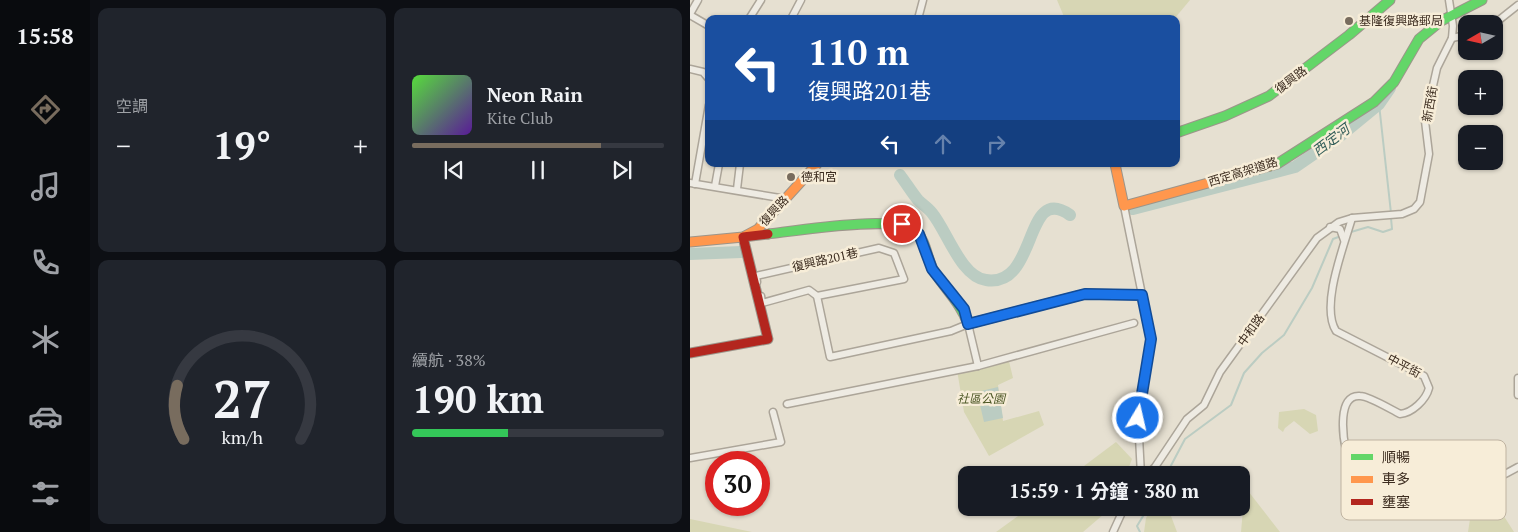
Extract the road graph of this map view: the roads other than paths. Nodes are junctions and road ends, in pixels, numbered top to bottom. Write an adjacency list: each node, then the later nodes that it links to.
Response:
1 (698, 0): 9 (street)
2 (761, 0): 10 (street)
3 (801, 0): 11 (street)
4 (923, 0): 12 (street)
5 (1390, 0): 20 (street, 復興路)
6 (1482, 0): 8 (street, 西定高架道路)
7 (1518, 4): 13 (street)
8 (1450, 10): 16 (street, 新西街); 29 (street, 西定高架道路)
9 (690, 14): 14 (street)
10 (752, 15)
11 (793, 15)
12 (919, 15)
13 (1503, 16)
14 (705, 23)
15 (1458, 37): 16 (street)
16 (1452, 38): 30 (street, 新西街)
17 (690, 69): 18 (street)
18 (705, 74)
19 (705, 123): 25 (street)
20 (1180, 132)
21 (718, 167): 26 (street)
22 (740, 167): 27 (street)
23 (813, 167): 28 (street, 復興路)
24 (1116, 167): 29 (street)
25 (691, 184): 26 (street)
26 (715, 186): 27 (street)
27 (737, 189): 28 (street)
28 (786, 198): 32 (street, 復興路)
29 (1124, 206): 38 (street)
30 (1394, 215): 31 (street, 中和路)
31 (1352, 218): 33 (street, 中和路); 36 (street, 中平街)
32 (764, 224): 34 (street); 35 (street, 復興路)
33 (1329, 228): 36 (street); 53 (street, 中和路)
34 (770, 235): 35 (street); 41 (street)
35 (743, 237): 37 (street, 復興路); 42 (street)
36 (1344, 237): 48 (street, 中平街)
37 (690, 242)
38 (1142, 295): 41 (street); 50 (street)
39 (817, 296): 39 (street, 復興路201巷); 41 (street)
40 (1134, 323): 43 (street)
41 (968, 324): 43 (street)
42 (690, 353)
43 (978, 366): 46 (street)
44 (1518, 378): 45 (street)
45 (1518, 395)
46 (787, 404)
47 (773, 412): 49 (street)
48 (1343, 440)
49 (690, 458)
50 (1142, 459): 51 (street); 52 (street)
51 (1142, 466)
52 (1146, 466)
53 (1156, 466)
54 (1518, 467): 55 (street, 中平街)
55 (1506, 473)
56 (1120, 516): 57 (street)
57 (1113, 532)

